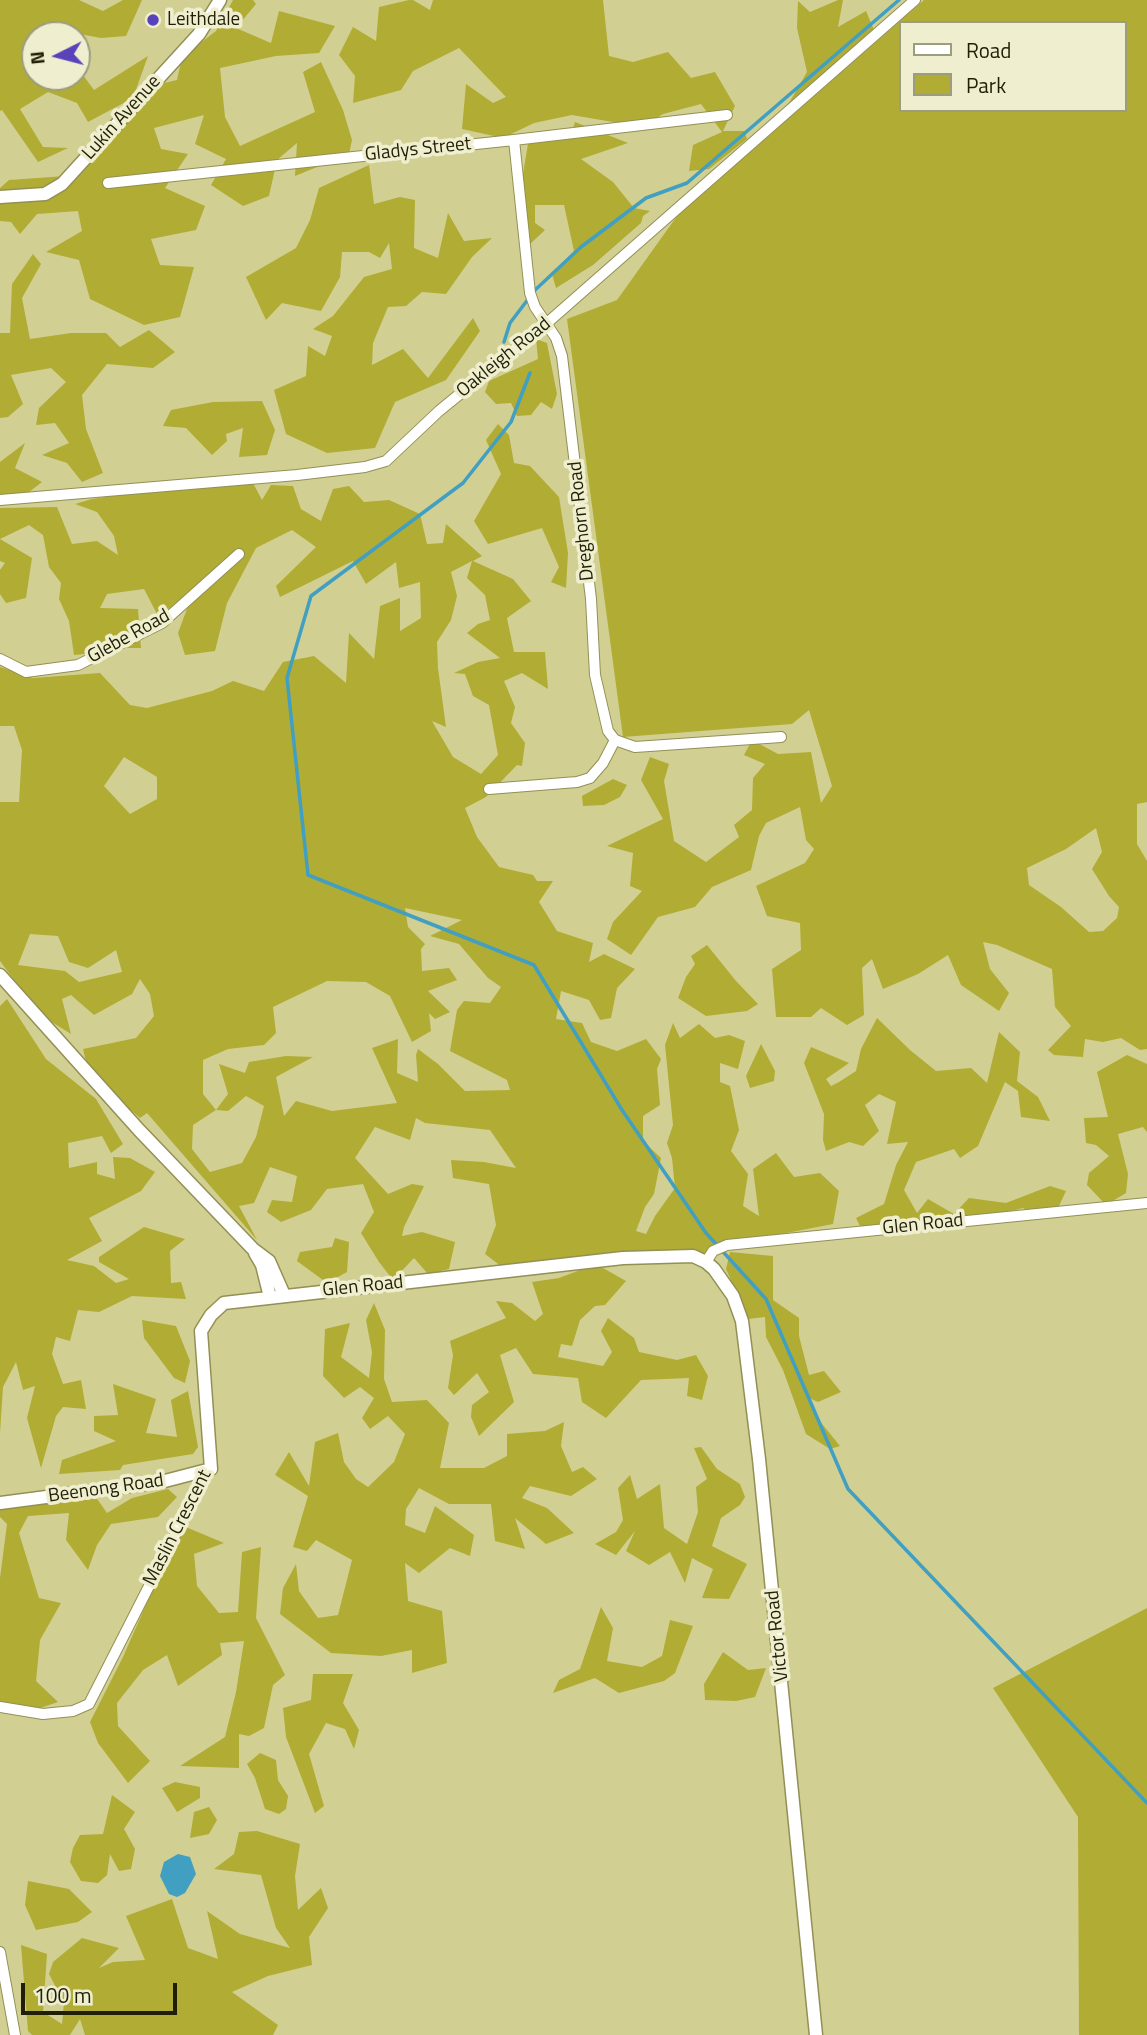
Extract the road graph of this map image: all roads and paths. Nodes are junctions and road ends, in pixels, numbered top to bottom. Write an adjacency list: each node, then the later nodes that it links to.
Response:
1 (220, 0): 6 (street, Lukin Avenue)
2 (915, 0): 7 (street, Oakleigh Road)
3 (727, 115): 4 (street, Gladys Street)
4 (514, 140): 5 (street, Gladys Street); 7 (street, Dreghorn Road)
5 (108, 183)
6 (0, 197)
7 (547, 323): 8 (street, Oakleigh Road); 12 (street, Dreghorn Road)
8 (0, 500)
9 (239, 554): 10 (street, Glebe Road)
10 (0, 659)
11 (781, 737): 12 (street)
12 (615, 740): 13 (street)
13 (489, 789)
14 (0, 975): 16 (street)
15 (1147, 1203): 17 (street, Glen Road)
16 (253, 1249): 18 (street); 19 (street)
17 (704, 1256): 18 (street, Glen Road); 25 (street, Victor Road)
18 (284, 1295): 19 (street, Glen Road)
19 (270, 1297): 20 (street, Maslin Crescent)
20 (211, 1469): 21 (street, Beenong Road); 22 (street, Maslin Crescent)
21 (0, 1503)
22 (0, 1707)
23 (0, 1952): 24 (street)
24 (15, 2035)
25 (816, 2035)

